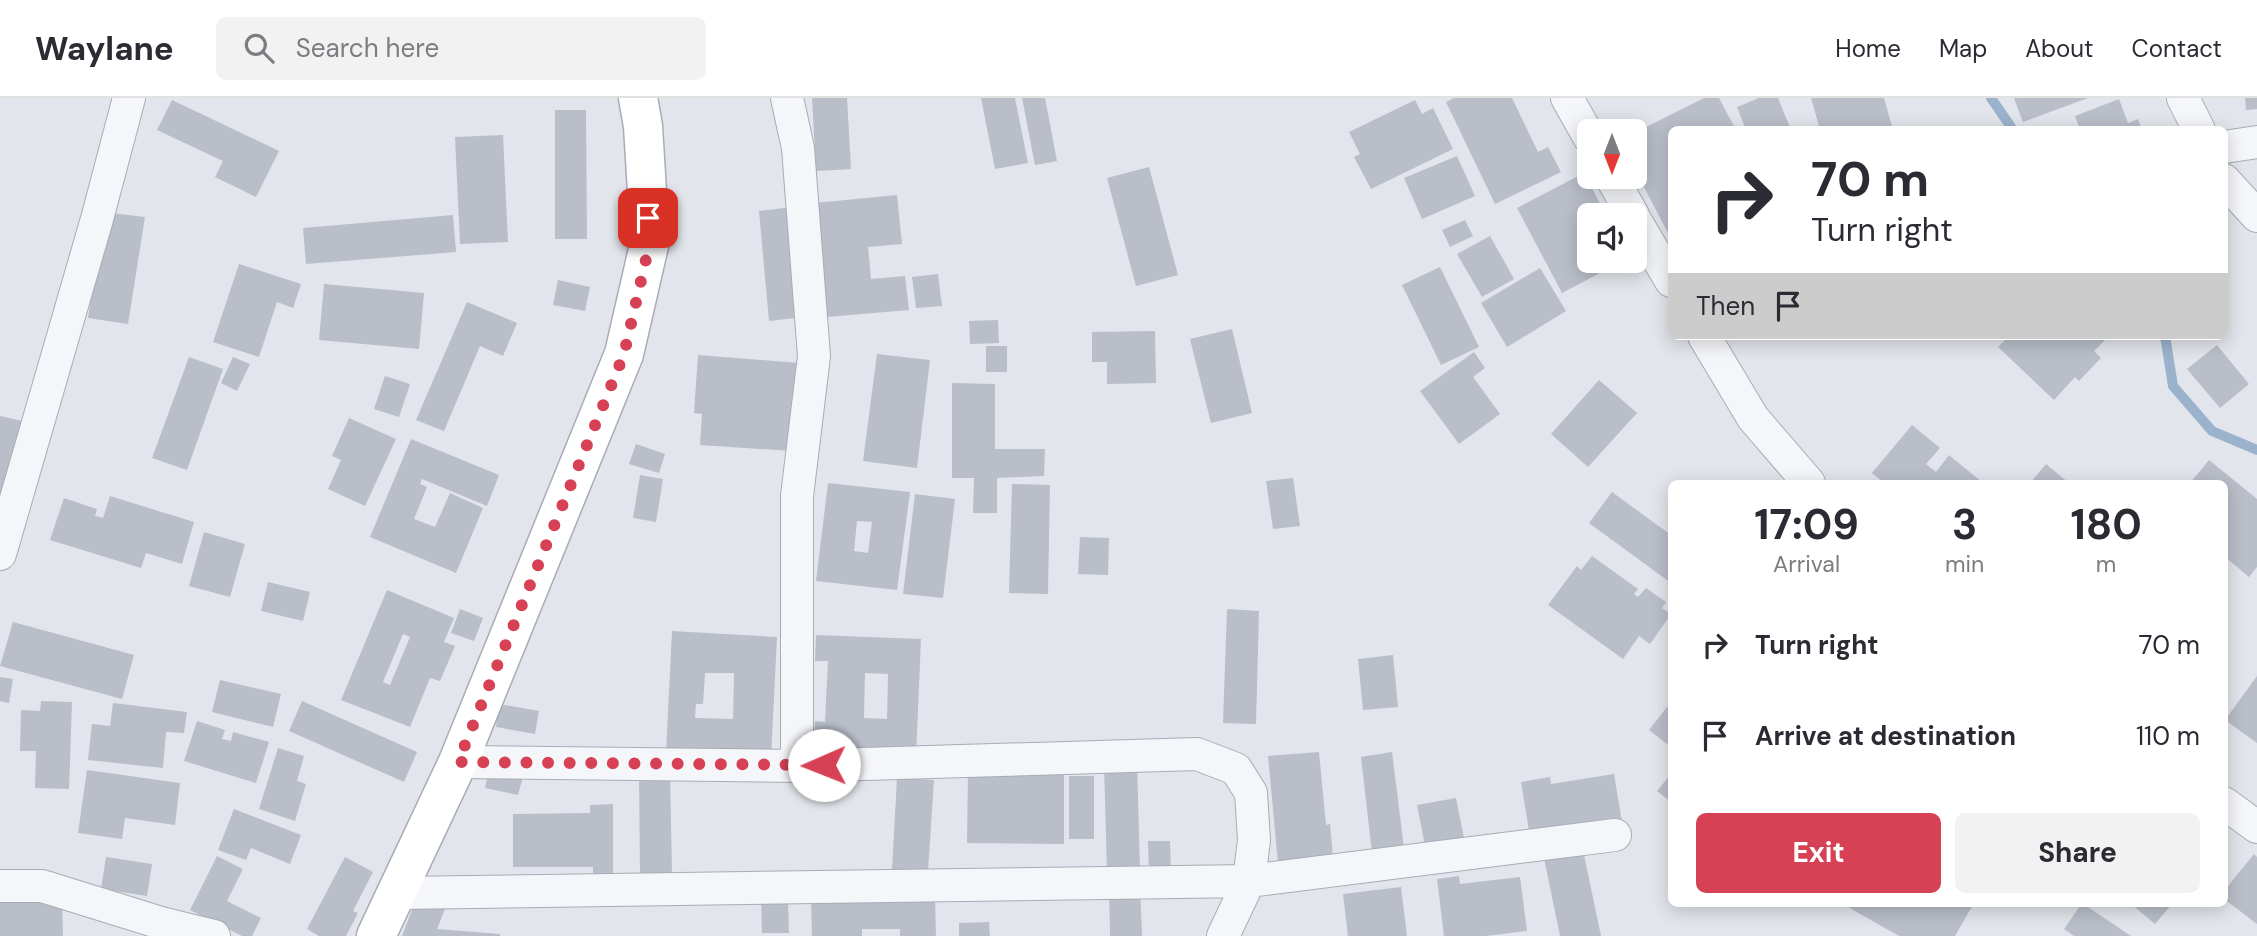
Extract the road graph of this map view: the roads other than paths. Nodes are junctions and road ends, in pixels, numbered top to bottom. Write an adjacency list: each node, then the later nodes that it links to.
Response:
1 (129, 98): 16 (street)
2 (638, 98): 17 (street)
3 (787, 98): 18 (street)
4 (1567, 98): 6 (street)
5 (2183, 98): 7 (street)
6 (1579, 119)
7 (2197, 126)
8 (2257, 142): 9 (street)
9 (2228, 146)
10 (2228, 184): 11 (street)
11 (2257, 216)
12 (1647, 239): 13 (street)
13 (1668, 276)
14 (1706, 340): 15 (street)
15 (1806, 480)
16 (0, 554)
17 (458, 762): 18 (street); 24 (street)
18 (797, 766): 22 (street)
19 (2228, 806): 20 (street)
20 (2257, 827)
21 (1615, 835): 22 (street)
22 (1250, 881): 24 (street); 27 (street)
23 (0, 886): 25 (street)
24 (397, 892): 26 (street)
25 (214, 936)
26 (376, 936)
27 (1223, 936)

